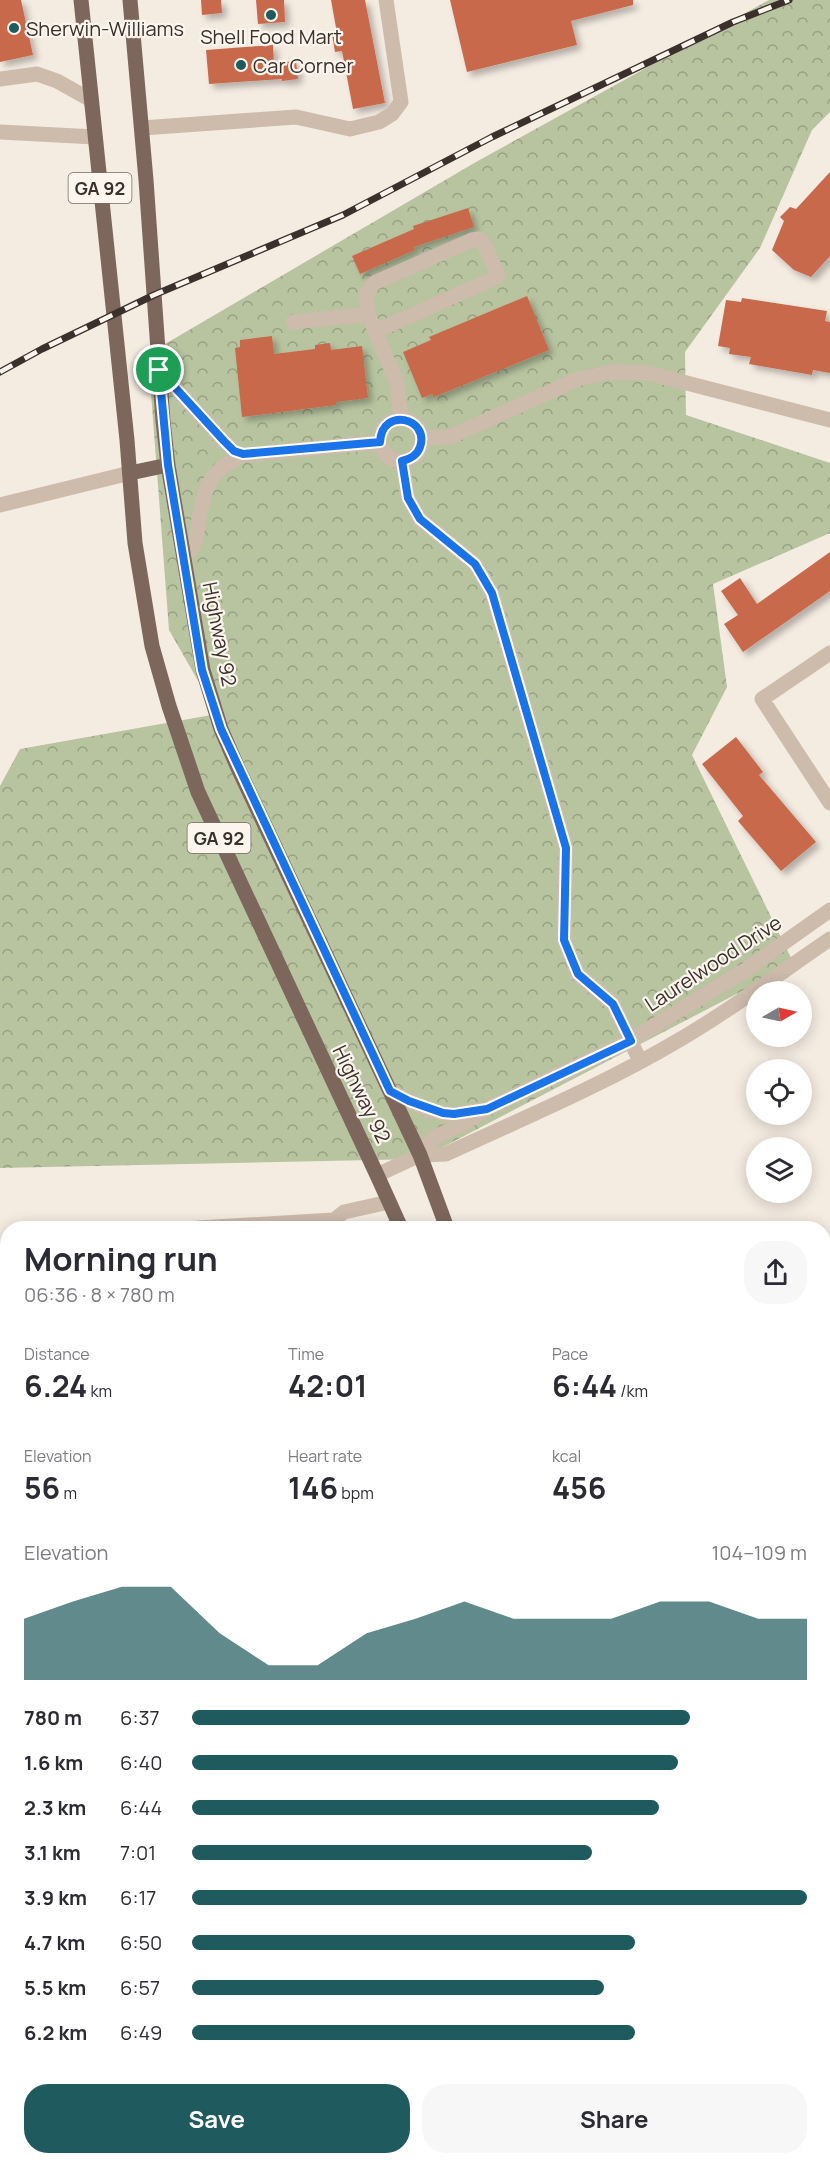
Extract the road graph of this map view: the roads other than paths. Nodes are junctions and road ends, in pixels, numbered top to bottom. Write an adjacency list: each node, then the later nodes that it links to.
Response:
1 (81, 0): 5 (main road, Highway 92 / GA 92)
2 (130, 0): 6 (main road, Highway 92 / GA 92)
3 (386, 0): 6 (street)
4 (0, 79): 5 (street)
5 (91, 100): 8 (main road, Highway 92 / GA 92)
6 (142, 128): 12 (main road, Highway 92 / GA 92)
7 (0, 132): 8 (street)
8 (95, 137): 20 (main road, Highway 92 / GA 92)
9 (368, 314): 10 (street); 11 (street); 11 (street)
10 (294, 322)
11 (376, 332): 13 (street)
12 (159, 370): 17 (street); 19 (main road, Highway 92 / GA 92)
13 (401, 419): 15 (street); 16 (street)
14 (830, 420): 15 (street)
15 (421, 438): 18 (street)
16 (380, 442): 17 (street); 18 (street)
17 (243, 454): 22 (street)
18 (402, 461): 27 (street)
19 (168, 465): 20 (main road); 22 (main road, Highway 92 / GA 92)
20 (130, 473): 21 (street); 32 (main road, Highway 92 / GA 92)
21 (0, 505)
22 (185, 557): 29 (main road, Highway 92 / GA 92)
23 (830, 652): 24 (street)
24 (830, 803)
25 (830, 910): 27 (street, Laurelwood Drive)
26 (830, 939): 28 (street, Laurelwood Drive)
27 (631, 1041): 28 (street); 30 (street, Laurelwood Drive)
28 (640, 1061): 31 (street, Laurelwood Drive)
29 (390, 1091): 30 (street, Laurelwood Drive); 31 (main road, Highway 92 / GA 92)
30 (487, 1109): 31 (street, Laurelwood Drive)
31 (420, 1155): 32 (street, Laurelwood Drive); 36 (main road, Highway 92 / GA 92)
32 (377, 1175): 33 (main road, Highway 92 / GA 92)
33 (389, 1202): 34 (street); 35 (main road, Highway 92 / GA 92)
34 (316, 1221)
35 (398, 1221)
36 (444, 1221)

